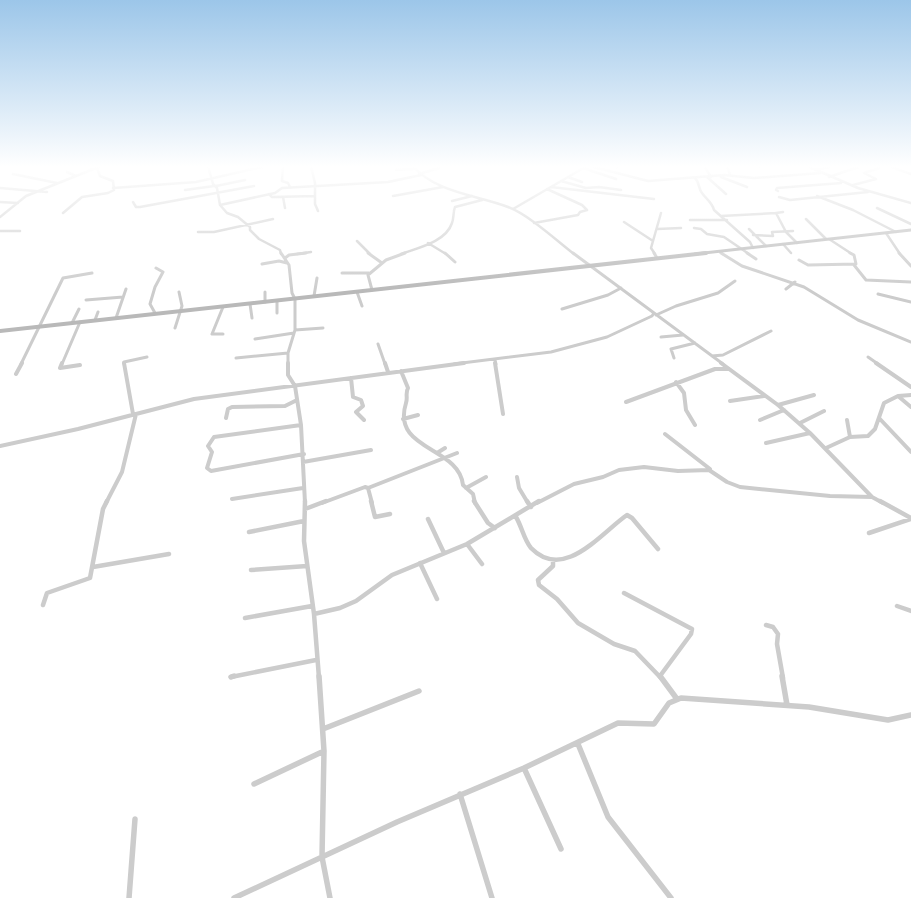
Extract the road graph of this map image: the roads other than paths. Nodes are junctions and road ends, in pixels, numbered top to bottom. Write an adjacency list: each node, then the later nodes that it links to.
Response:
1 (12, 208): 16 (street)
2 (69, 208): 13 (street)
3 (223, 208): 23 (street)
4 (317, 208): 11 (street)
5 (455, 208): 41 (street)
6 (515, 208): 22 (street)
7 (584, 208): 22 (street)
8 (714, 208): 17 (street)
9 (847, 208): 35 (street)
10 (877, 208): 24 (street)
11 (318, 211)
12 (783, 212): 15 (street)
13 (63, 213)
14 (661, 213): 27 (street)
15 (776, 213): 17 (street); 34 (street)
16 (0, 217)
17 (724, 217): 20 (street); 45 (street)
18 (273, 219): 23 (street)
19 (806, 219): 38 (street)
20 (690, 220)
21 (624, 222): 40 (street)
22 (534, 223): 59 (street)
23 (244, 224): 33 (street); 50 (street)
24 (911, 224)
25 (681, 228): 27 (street)
26 (694, 228): 46 (street)
27 (657, 229): 40 (street)
28 (749, 229): 37 (street)
29 (0, 231): 30 (street)
30 (20, 231)
31 (793, 231): 34 (street)
32 (911, 231): 35 (street)
33 (198, 232)
34 (786, 232): 37 (street); 42 (street)
35 (896, 232): 36 (street)
36 (886, 233): 38 (street); 60 (street)
37 (753, 235): 44 (street)
38 (828, 239): 42 (street); 58 (street)
39 (357, 241): 56 (street)
40 (653, 241): 51 (street)
41 (428, 243): 54 (street); 56 (street)
42 (797, 243): 43 (street)
43 (783, 244): 44 (street); 49 (street)
44 (766, 246): 45 (street)
45 (753, 248): 46 (street)
46 (740, 249): 48 (street); 52 (street)
47 (311, 252): 50 (street)
48 (720, 252): 51 (street); 67 (street)
49 (791, 253)
50 (285, 258): 55 (street)
51 (657, 258): 59 (street)
52 (756, 259)
53 (799, 260): 58 (street)
54 (455, 262)
55 (288, 263): 57 (street); 79 (street)
56 (382, 263): 64 (street)
57 (262, 264)
58 (854, 265): 68 (street)
59 (591, 266): 69 (street); 72 (street)
60 (911, 266)
61 (156, 268): 92 (street)
62 (92, 273): 99 (street)
63 (342, 273): 64 (street)
64 (369, 273): 72 (street)
65 (317, 278): 77 (street)
66 (735, 281): 93 (street)
67 (795, 282): 71 (street); 109 (street)
68 (911, 282)
69 (621, 288): 88 (street); 93 (street)
70 (126, 289): 78 (street)
71 (786, 289)
72 (372, 290): 75 (street)
73 (180, 292): 90 (street)
74 (265, 292): 82 (street)
75 (357, 292): 77 (street); 85 (street)
76 (878, 294): 83 (street)
77 (314, 296): 79 (street)
78 (123, 297): 80 (street); 94 (street)
79 (295, 299): 81 (street); 104 (street)
80 (86, 300)
81 (277, 301): 82 (street); 91 (street)
82 (265, 302): 84 (street)
83 (911, 302)
84 (250, 304): 86 (street); 95 (street)
85 (362, 306)
86 (223, 307): 90 (street); 105 (street)
87 (79, 308): 98 (street)
88 (562, 309)
89 (98, 312): 96 (street)
90 (181, 312): 92 (street); 100 (street)
91 (277, 313)
92 (155, 314): 94 (street)
93 (654, 315): 106 (street); 119 (street)
94 (116, 318): 96 (street)
95 (252, 318)
96 (95, 320): 97 (street)
97 (80, 322): 98 (street); 121 (street)
98 (72, 323): 99 (street)
99 (40, 327): 102 (street); 126 (street)
100 (175, 328)
101 (323, 328): 104 (street)
102 (0, 331)
103 (771, 331): 113 (street)
104 (295, 332): 108 (street); 112 (street)
105 (223, 334)
106 (684, 335): 107 (street); 110 (street)
107 (661, 337)
108 (255, 339)
109 (911, 342)
110 (695, 343): 114 (street); 118 (street)
111 (378, 344): 125 (street)
112 (288, 353): 117 (street); 129 (street)
113 (723, 355): 114 (street); 120 (street)
114 (712, 356): 120 (street)
115 (147, 357): 142 (street)
116 (868, 357): 130 (street)
117 (236, 358)
118 (674, 358)
119 (495, 360): 124 (street); 143 (street)
120 (720, 362): 122 (street); 123 (street)
121 (80, 365)
122 (715, 369): 123 (street); 128 (street)
123 (728, 369): 133 (street)
124 (401, 371): 125 (street); 147 (street)
125 (388, 372): 127 (street)
126 (16, 374)
127 (351, 378): 129 (street); 148 (street)
128 (676, 382): 136 (street); 152 (street)
129 (295, 386): 135 (street); 142 (street)
130 (911, 387)
131 (814, 395): 138 (street)
132 (911, 395): 134 (street)
133 (764, 396): 137 (street); 138 (street)
134 (898, 396): 139 (street); 146 (street)
135 (297, 400): 145 (street); 153 (street)
136 (626, 402)
137 (730, 402)
138 (778, 405): 140 (street)
139 (911, 407)
140 (784, 410): 149 (street); 151 (street)
141 (824, 411): 151 (street)
142 (134, 414): 158 (street); 194 (street)
143 (503, 414)
144 (418, 416): 147 (street)
145 (226, 418)
146 (879, 418): 156 (street); 162 (street)
147 (403, 419): 163 (street)
148 (364, 420)
149 (760, 420)
150 (847, 420): 156 (street)
151 (800, 423): 154 (street)
152 (695, 425)
153 (302, 426): 165 (street); 165 (street)
154 (810, 433): 157 (street); 160 (street)
155 (665, 434): 168 (street)
156 (850, 436): 160 (street)
157 (766, 443)
158 (0, 446)
159 (445, 448): 163 (street)
160 (826, 448): 174 (street)
161 (371, 450): 167 (street)
162 (911, 452)
163 (437, 453): 166 (street)
164 (457, 453): 166 (street)
165 (304, 454): 167 (street)
166 (444, 458): 172 (street); 173 (street)
167 (303, 462): 171 (street)
168 (712, 470): 174 (street); 176 (street)
169 (486, 477): 173 (street)
170 (517, 477): 176 (street)
171 (303, 488): 175 (street); 177 (street)
172 (368, 488): 177 (street); 178 (street)
173 (466, 488): 183 (street)
174 (872, 497): 180 (street)
175 (232, 499)
176 (531, 507): 179 (street)
177 (305, 509): 182 (street)
178 (390, 514)
179 (516, 517): 183 (street); 190 (street)
180 (911, 518): 185 (street)
181 (428, 519): 188 (street)
182 (304, 521): 184 (street); 193 (street)
183 (494, 528): 186 (street)
184 (249, 532)
185 (870, 533)
186 (467, 544): 188 (street); 192 (street)
187 (658, 549): 190 (street)
188 (444, 553): 191 (street)
189 (169, 554): 194 (street)
190 (553, 562): 206 (street)
191 (420, 563): 197 (street); 202 (street)
192 (482, 564)
193 (307, 566): 195 (street); 199 (street)
194 (93, 567): 198 (street)
195 (251, 570)
196 (624, 593): 206 (street)
197 (437, 599)
198 (44, 605)
199 (312, 606): 202 (street); 203 (street)
200 (897, 606): 201 (street)
201 (911, 611)
202 (314, 614): 205 (street)
203 (245, 618)
204 (766, 626): 210 (street)
205 (316, 660): 207 (street); 212 (street)
206 (660, 676): 209 (street)
207 (231, 677)
208 (418, 692): 212 (street)
209 (677, 700): 210 (street); 213 (street)
210 (787, 705): 211 (street)
211 (911, 715)
212 (323, 729): 214 (street)
213 (578, 744): 215 (street); 225 (street)
214 (324, 751): 216 (street); 220 (street)
215 (524, 768): 217 (street); 219 (street)
216 (254, 784)
217 (460, 794): 220 (street); 224 (street)
218 (135, 819): 221 (street)
219 (561, 849)
220 (322, 857): 222 (street); 223 (street)
221 (129, 898)
222 (234, 898)
223 (330, 898)
224 (492, 898)
225 (671, 898)

